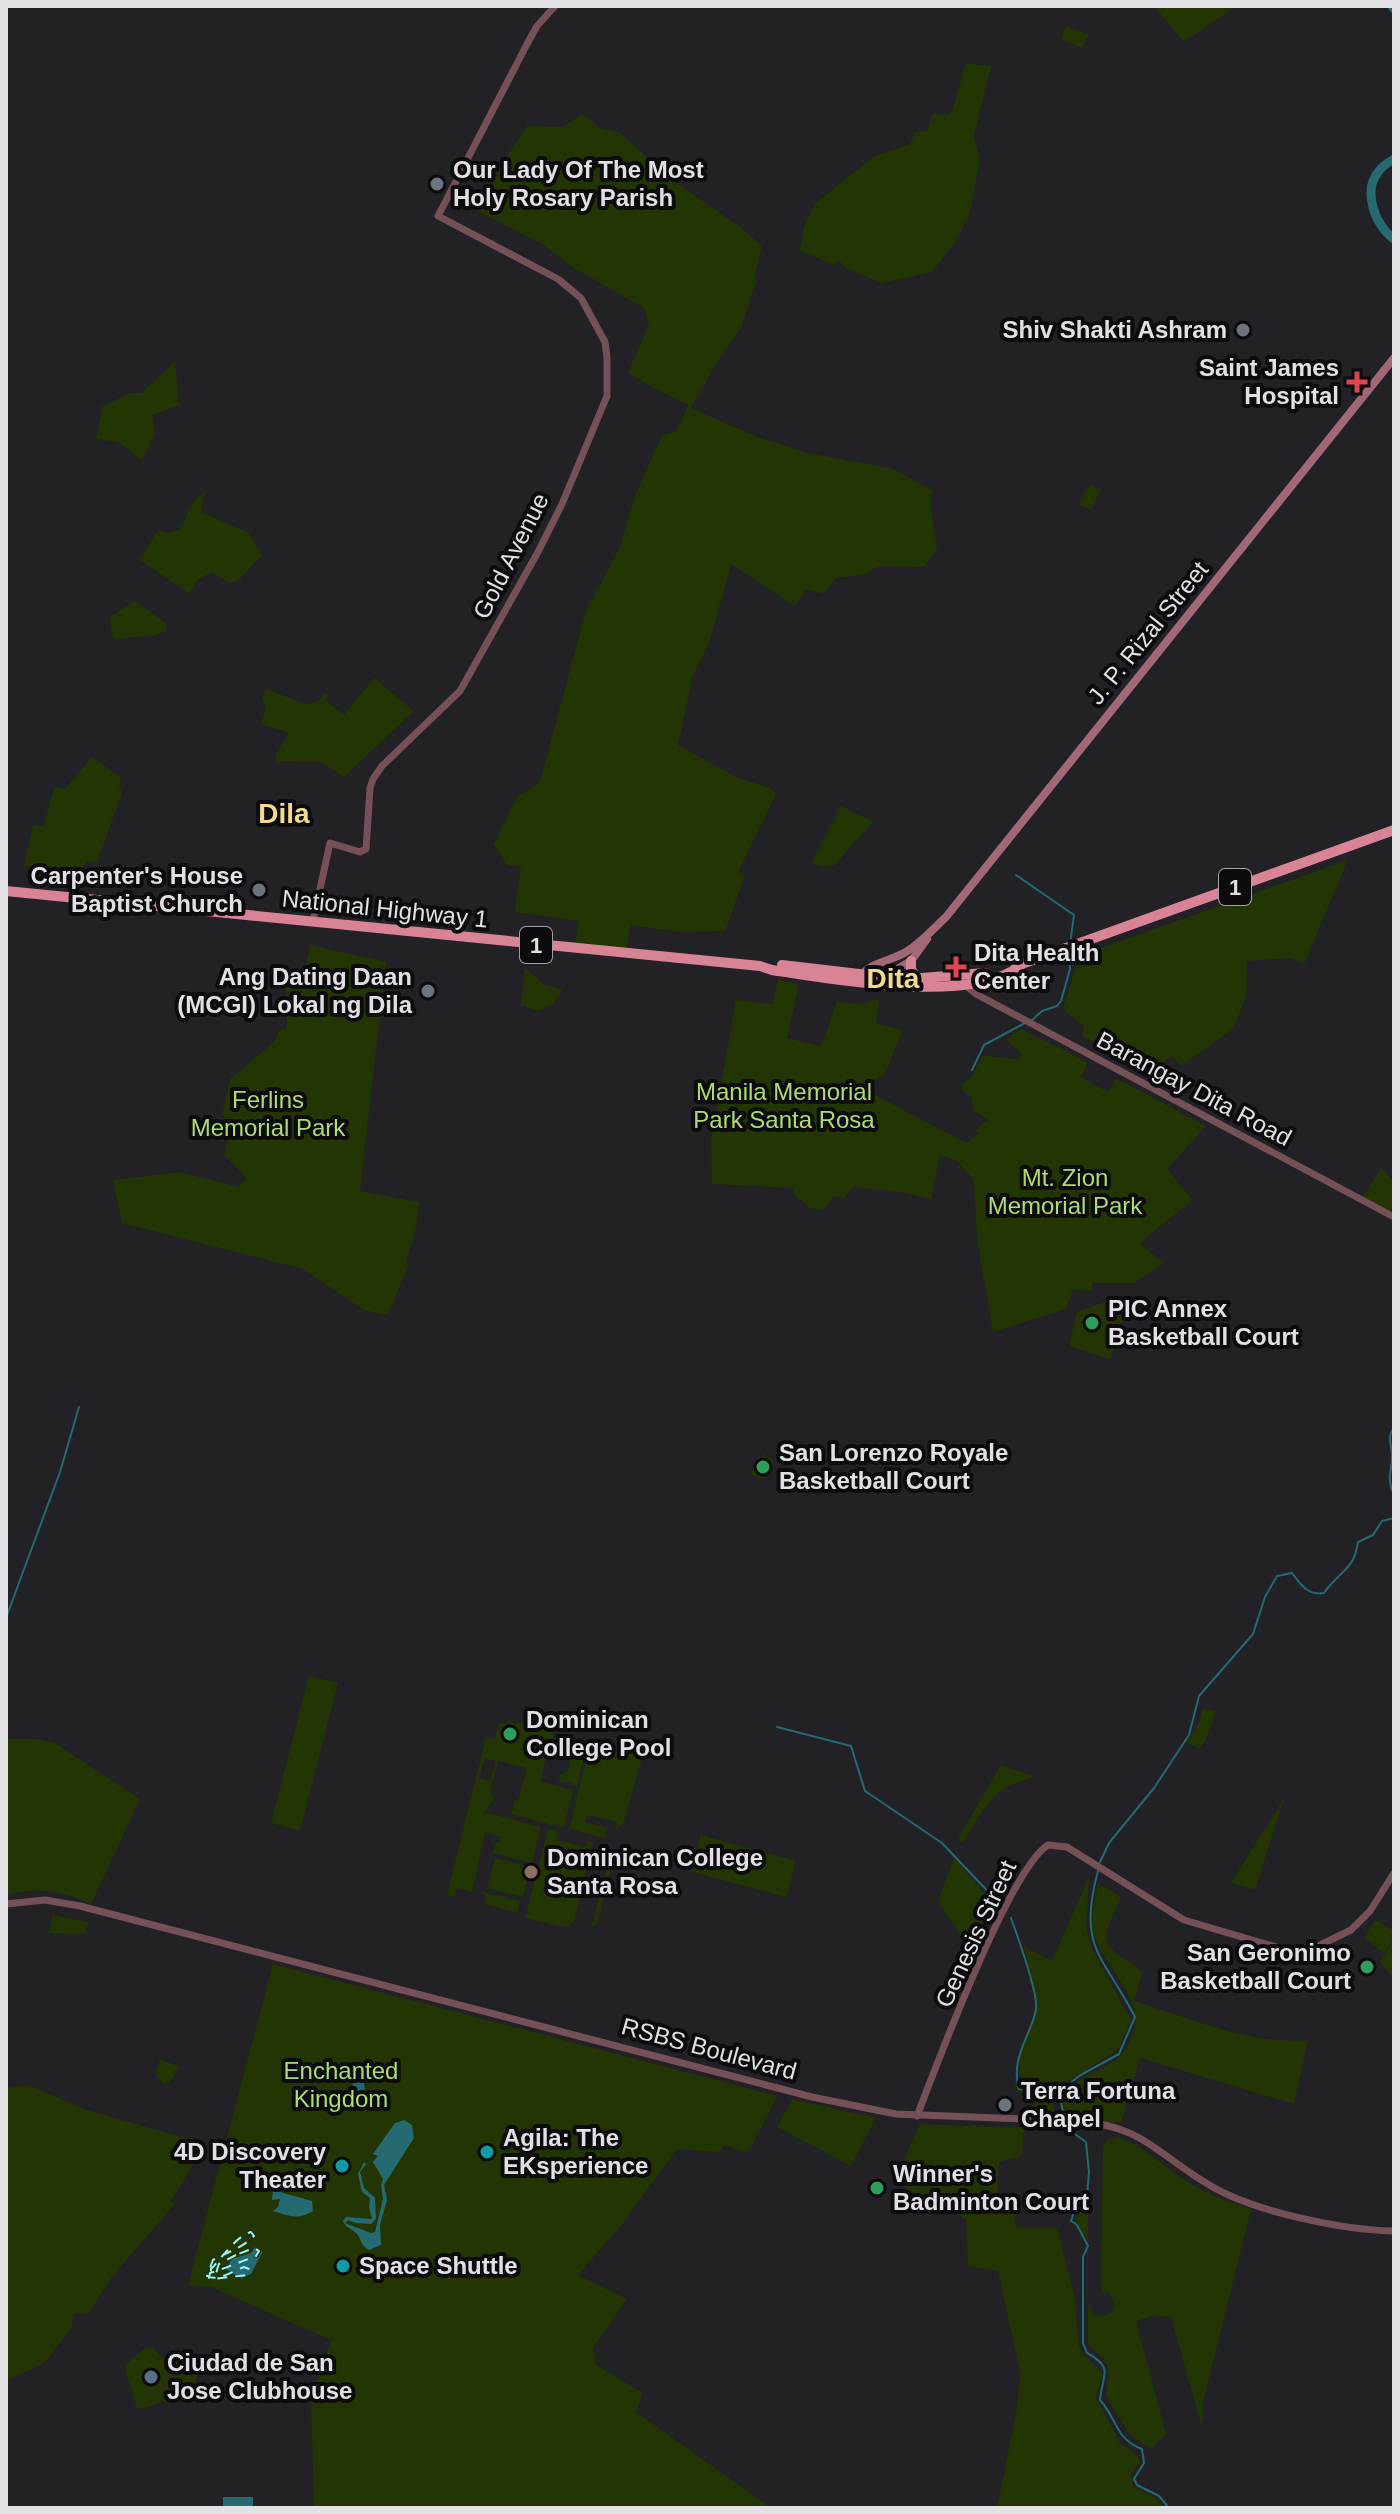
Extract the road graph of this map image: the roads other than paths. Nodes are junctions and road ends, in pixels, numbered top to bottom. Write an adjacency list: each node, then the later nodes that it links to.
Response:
1 (555, 6): 5 (street, Gold Avenue)
2 (1394, 358): 6 (main road, J. P. Rizal Street)
3 (1394, 830): 8 (highway, National Highway 1 / 1)
4 (6, 891): 5 (highway, National Highway 1 / 1)
5 (313, 921): 10 (highway, National Highway 1 / 1)
6 (931, 931): 7 (main road, J. P. Rizal Street); 10 (main road, J. P. Rizal Street)
7 (911, 961): 9 (main road, J. P. Rizal Street); 11 (highway)
8 (1020, 966): 12 (highway, National Highway 1 / 1); 13 (highway, National Highway 1 / 1)
9 (883, 978): 10 (highway, National Highway 1 / 1); 11 (highway, National Highway 1 / 1); 14 (main road, J. P. Rizal Street)
10 (860, 979): 14 (highway, National Highway 1 / 1)
11 (917, 979): 12 (highway, National Highway 1 / 1)
12 (964, 980): 13 (highway, National Highway 1 / 1); 14 (highway, National Highway 1 / 1); 15 (street, Barangay Dita Road)
13 (981, 981): 15 (street)
14 (872, 984)
15 (976, 994): 16 (street, Barangay Dita Road)
16 (1394, 1217)
17 (1394, 1874): 19 (street, Genesis Street)
18 (6, 1904): 19 (street, RSBS Boulevard)
19 (917, 2116): 20 (street, RSBS Boulevard)
20 (1394, 2231)

